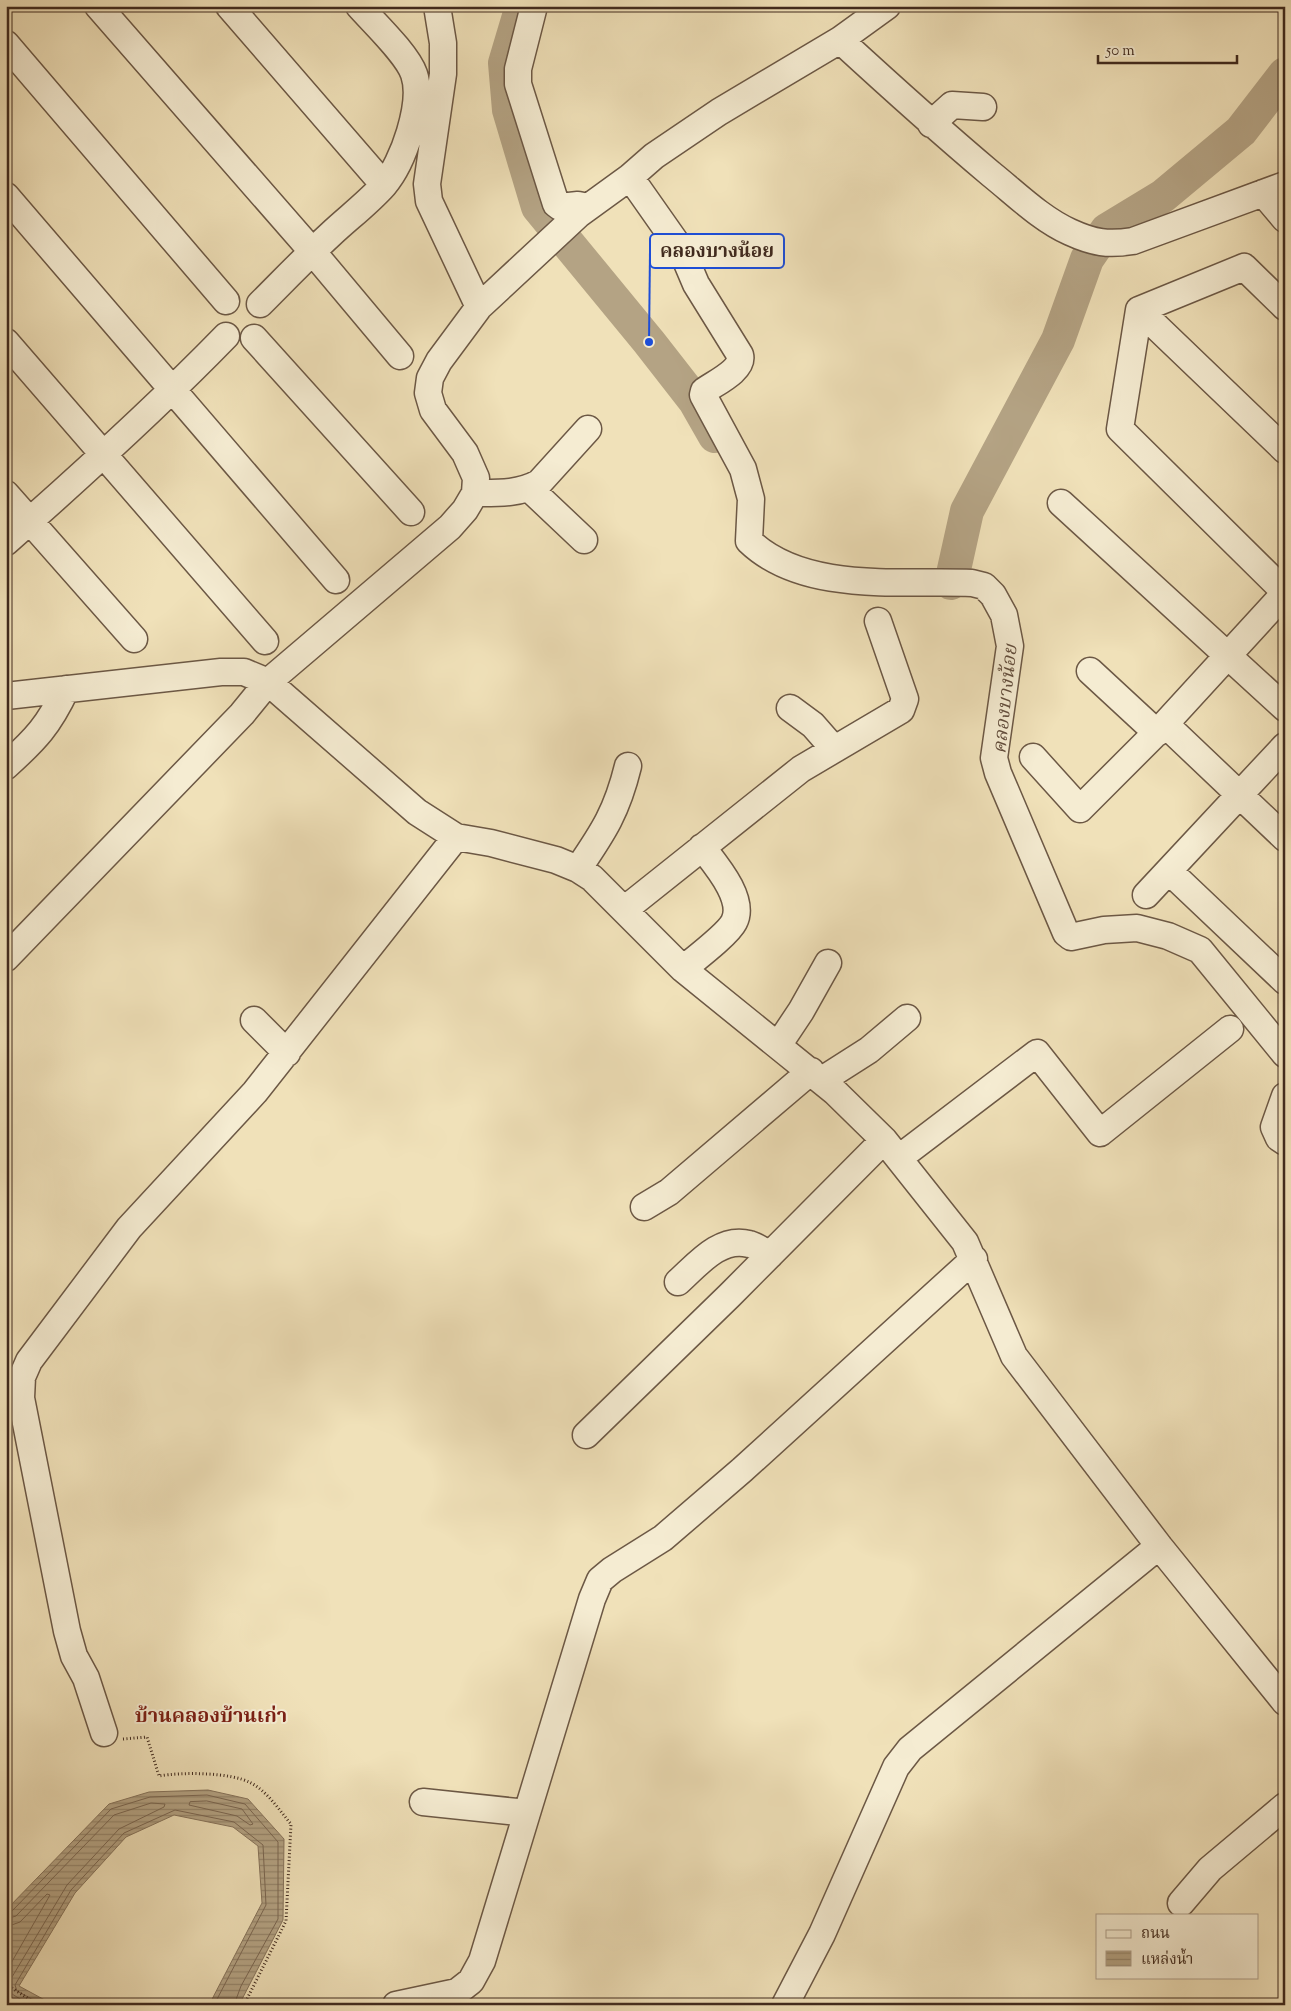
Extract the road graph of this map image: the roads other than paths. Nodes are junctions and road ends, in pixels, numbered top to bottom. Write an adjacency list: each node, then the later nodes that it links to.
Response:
1 (98, 6): 17 (street)
2 (229, 6): 12 (street)
3 (359, 6): 12 (street)
4 (437, 6): 20 (street)
5 (534, 6): 15 (street)
6 (887, 6): 7 (street)
7 (840, 40): 10 (street); 11 (street)
8 (6, 44): 18 (street)
9 (983, 107): 10 (street)
10 (931, 124): 13 (street)
11 (630, 176): 15 (street); 74 (street)
12 (384, 185): 17 (street)
13 (1274, 189): 16 (street)
14 (6, 196): 27 (street)
15 (584, 210): 20 (street)
16 (1285, 219)
17 (312, 251): 19 (street); 26 (street)
18 (226, 301): 19 (street); 23 (street)
19 (260, 304): 24 (street)
20 (479, 307): 32 (street)
21 (1285, 307): 22 (street)
22 (1139, 310): 29 (street); 40 (street)
23 (226, 336): 24 (street); 27 (street)
24 (254, 338): 35 (street)
25 (6, 342): 30 (street)
26 (400, 356)
27 (174, 390): 30 (street); 39 (street)
28 (588, 430): 31 (street)
29 (1285, 450)
30 (105, 455): 36 (street); 43 (street)
31 (529, 488): 32 (street); 37 (street)
32 (475, 493): 46 (street)
33 (6, 494): 36 (street)
34 (1061, 503): 44 (street)
35 (411, 512)
36 (30, 521): 38 (street); 42 (street)
37 (584, 540)
38 (6, 542)
39 (336, 580)
40 (1285, 593): 44 (street)
41 (878, 621): 53 (street)
42 (134, 639)
43 (265, 641)
44 (1228, 656): 50 (street); 51 (street)
45 (1090, 671): 51 (street)
46 (268, 682): 47 (street); 58 (street); 65 (street)
47 (66, 689): 48 (street); 55 (street)
48 (6, 696)
49 (790, 708): 53 (street)
50 (1285, 708)
51 (1161, 728): 54 (street); 57 (street)
52 (1285, 746): 57 (street)
53 (834, 749): 60 (street)
54 (1033, 757)
55 (6, 766)
56 (628, 766): 61 (street)
57 (1239, 794): 59 (street); 62 (street)
58 (456, 837): 61 (street); 73 (street)
59 (1285, 838)
60 (702, 847): 64 (street); 67 (street)
61 (578, 869): 64 (street)
62 (1169, 871): 63 (street); 68 (street)
63 (1146, 895)
64 (624, 910): 67 (street)
65 (6, 958)
66 (828, 964): 72 (street)
67 (683, 969): 72 (street)
68 (1285, 981)
69 (906, 1018): 75 (street)
70 (254, 1020): 73 (street)
71 (1230, 1029): 78 (street)
72 (778, 1044): 75 (street)
73 (287, 1053): 86 (street)
74 (1285, 1054)
75 (816, 1076): 78 (street); 79 (street)
76 (1285, 1096): 77 (street)
77 (1285, 1142)
78 (892, 1149): 80 (street); 81 (street)
79 (644, 1207)
80 (770, 1255): 82 (street); 83 (street)
81 (974, 1259): 84 (street); 89 (street)
82 (678, 1282)
83 (586, 1434)
84 (1159, 1546): 85 (street); 92 (street)
85 (1285, 1702)
86 (104, 1733)
87 (423, 1802): 89 (street)
88 (1285, 1806): 90 (street)
89 (527, 1813): 91 (street)
90 (1181, 1904)
91 (396, 2005)
92 (785, 2005)

